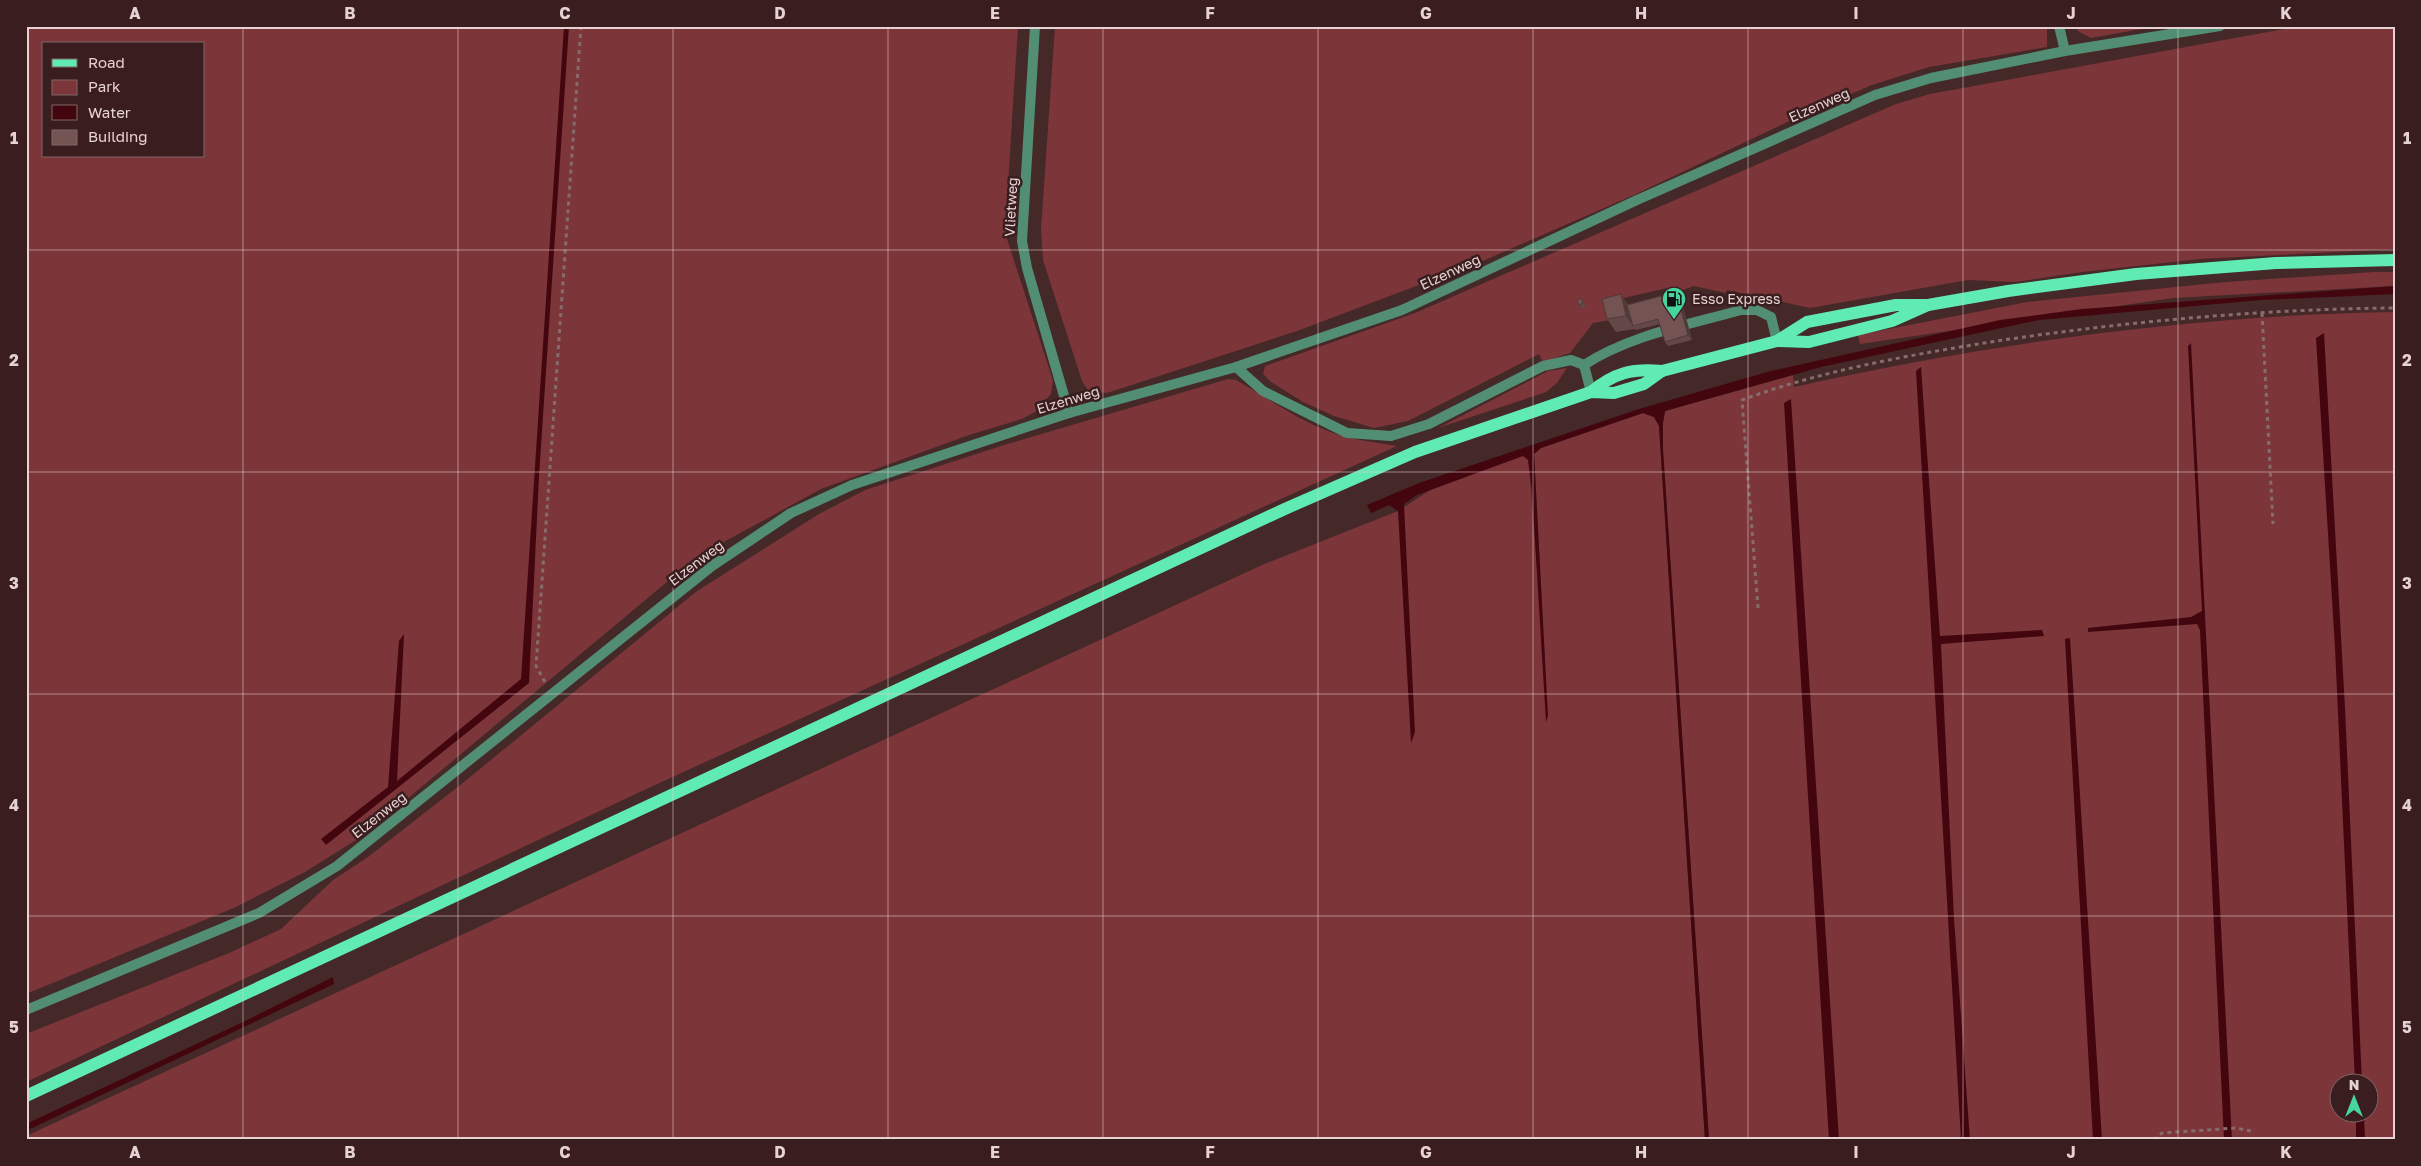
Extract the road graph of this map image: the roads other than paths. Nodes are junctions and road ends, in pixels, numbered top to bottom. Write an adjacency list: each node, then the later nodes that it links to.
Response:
1 (1035, 26): 11 (street, Vlietweg)
2 (2059, 26): 4 (street)
3 (2220, 26): 4 (street, Elzenweg)
4 (2065, 51): 9 (street, Elzenweg)
5 (2395, 260): 6 (main road)
6 (1928, 305): 7 (main road); 7 (main road)
7 (1777, 341): 8 (street); 10 (main road)
8 (1584, 365): 9 (street); 10 (street)
9 (1236, 367): 11 (street, Elzenweg)
10 (1591, 392): 13 (main road)
11 (1069, 413): 12 (street, Elzenweg)
12 (26, 1010)
13 (26, 1096)

